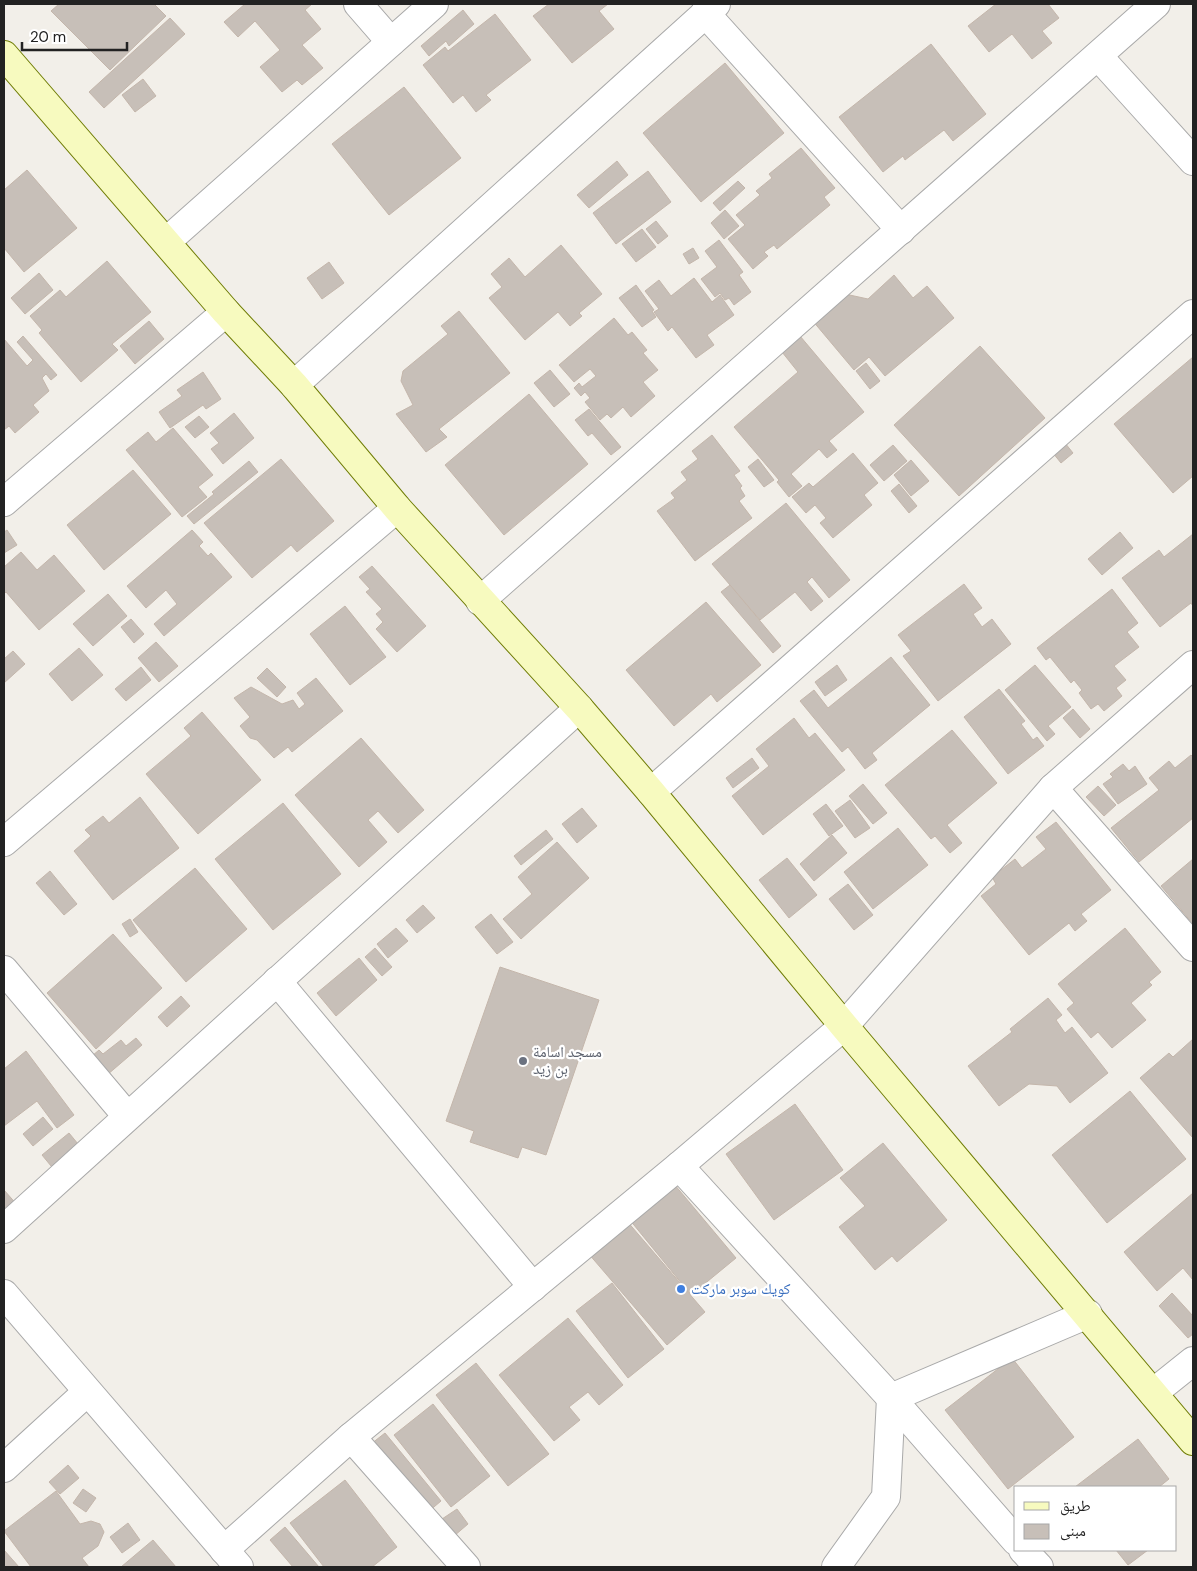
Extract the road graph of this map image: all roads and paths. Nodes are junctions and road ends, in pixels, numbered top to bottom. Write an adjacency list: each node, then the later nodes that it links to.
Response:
1 (358, 4): 5 (street)
2 (434, 4): 5 (street)
3 (1156, 4): 7 (street)
4 (710, 8): 9 (street); 13 (street)
5 (391, 42): 10 (street)
6 (4, 55): 10 (street)
7 (1098, 56): 8 (street); 9 (street)
8 (1193, 160)
9 (901, 230): 16 (street)
10 (167, 241): 11 (street)
11 (226, 312): 13 (street); 14 (street)
12 (1193, 314): 20 (street)
13 (294, 385): 15 (street)
14 (4, 502)
15 (397, 508): 16 (street); 21 (street)
16 (480, 601): 18 (street)
17 (1193, 665): 19 (street)
18 (579, 708): 20 (street); 24 (street)
19 (1052, 788): 22 (street); 25 (street)
20 (651, 792): 25 (street)
21 (4, 842)
22 (1193, 946)
23 (4, 970): 26 (street)
24 (277, 981): 26 (street); 29 (street)
25 (844, 1026): 27 (street); 31 (street)
26 (127, 1116): 28 (street)
27 (679, 1166): 29 (street); 35 (street)
28 (4, 1229)
29 (533, 1287): 36 (street)
30 (4, 1294): 33 (street)
31 (1088, 1314): 34 (street); 35 (street)
32 (1193, 1360): 34 (street)
33 (87, 1392): 38 (street); 41 (street)
34 (1153, 1393): 37 (street)
35 (891, 1398): 39 (street); 43 (street)
36 (351, 1437): 41 (street); 42 (street)
37 (1193, 1441)
38 (4, 1468)
39 (1014, 1539)
40 (1024, 1551): 44 (street)
41 (231, 1559)
42 (466, 1567)
43 (836, 1567)
44 (1039, 1567)

